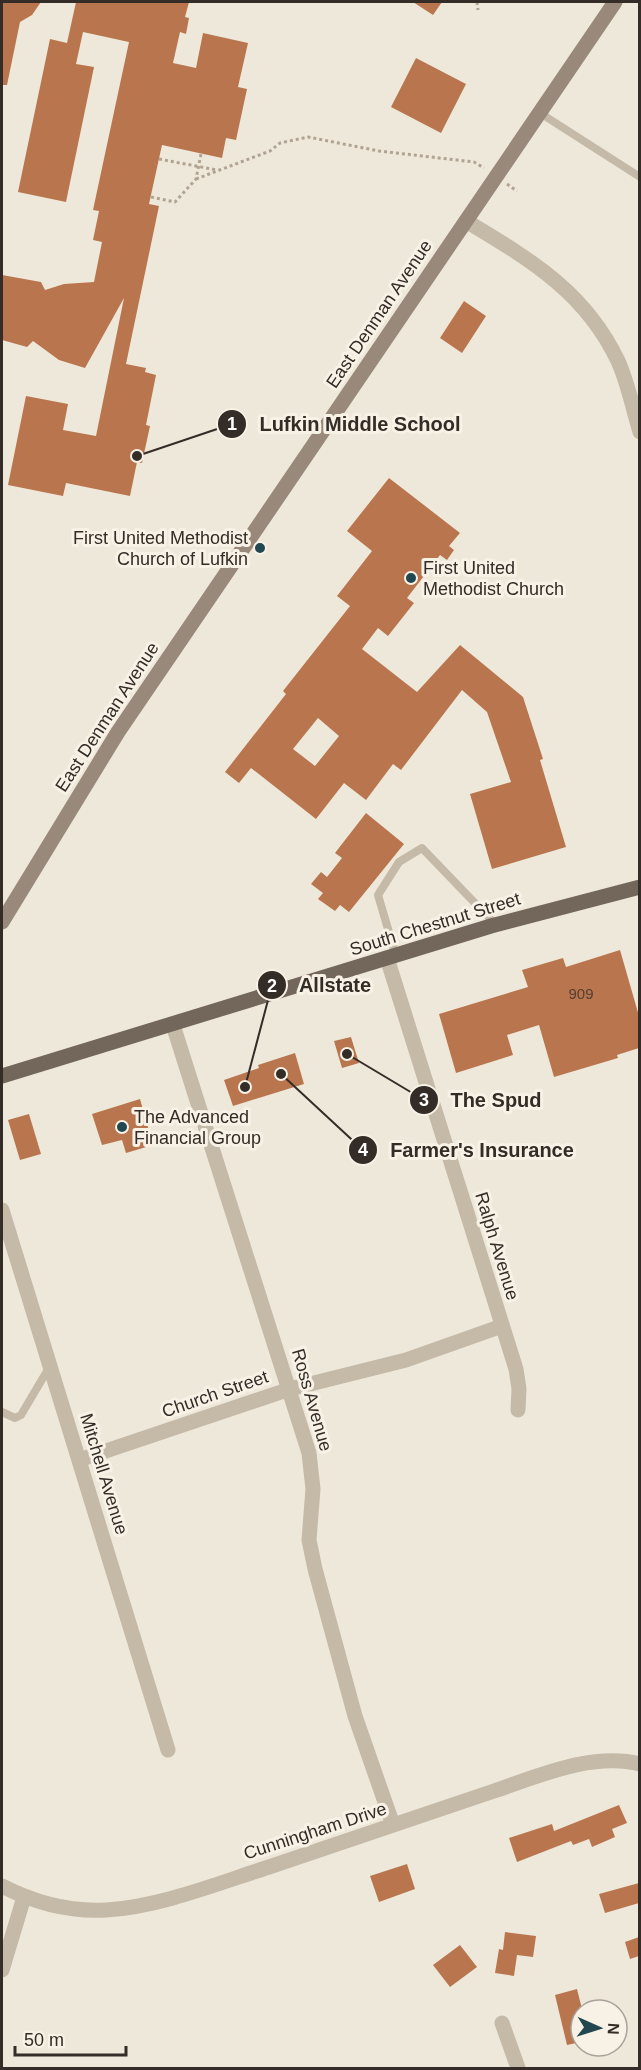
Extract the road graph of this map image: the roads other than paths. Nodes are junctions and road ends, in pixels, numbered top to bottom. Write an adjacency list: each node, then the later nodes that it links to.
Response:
1 (615, 2): 2 (main road, East Denman Avenue)
2 (540, 113): 3 (lane); 4 (main road, East Denman Avenue)
3 (639, 177)
4 (466, 221): 5 (street); 7 (main road, East Denman Avenue)
5 (639, 432)
6 (639, 886): 8 (main road, South Chestnut Street)
7 (2, 922)
8 (496, 925): 9 (main road, South Chestnut Street); 9 (lane)
9 (391, 957): 10 (main road, South Chestnut Street); 13 (street, Ralph Avenue)
10 (173, 1025): 11 (main road, South Chestnut Street); 15 (street, Ross Avenue)
11 (2, 1076)
12 (2, 1210): 14 (street, Mitchell Avenue)
13 (502, 1326): 15 (street, Church Street); 16 (street, Ralph Avenue)
14 (51, 1365): 17 (lane); 18 (street, Mitchell Avenue)
15 (290, 1389): 18 (street, Church Street); 21 (street, Ross Avenue)
16 (518, 1410)
17 (2, 1412)
18 (79, 1460): 19 (street, Mitchell Avenue)
19 (168, 1750)
20 (639, 1764): 21 (street, Cunningham Drive)
21 (393, 1825): 23 (street, Cunningham Drive)
22 (2, 1886): 23 (street, Cunningham Drive)
23 (24, 1897): 24 (street)
24 (2, 1970)
25 (502, 2023): 26 (street)
26 (518, 2068)

